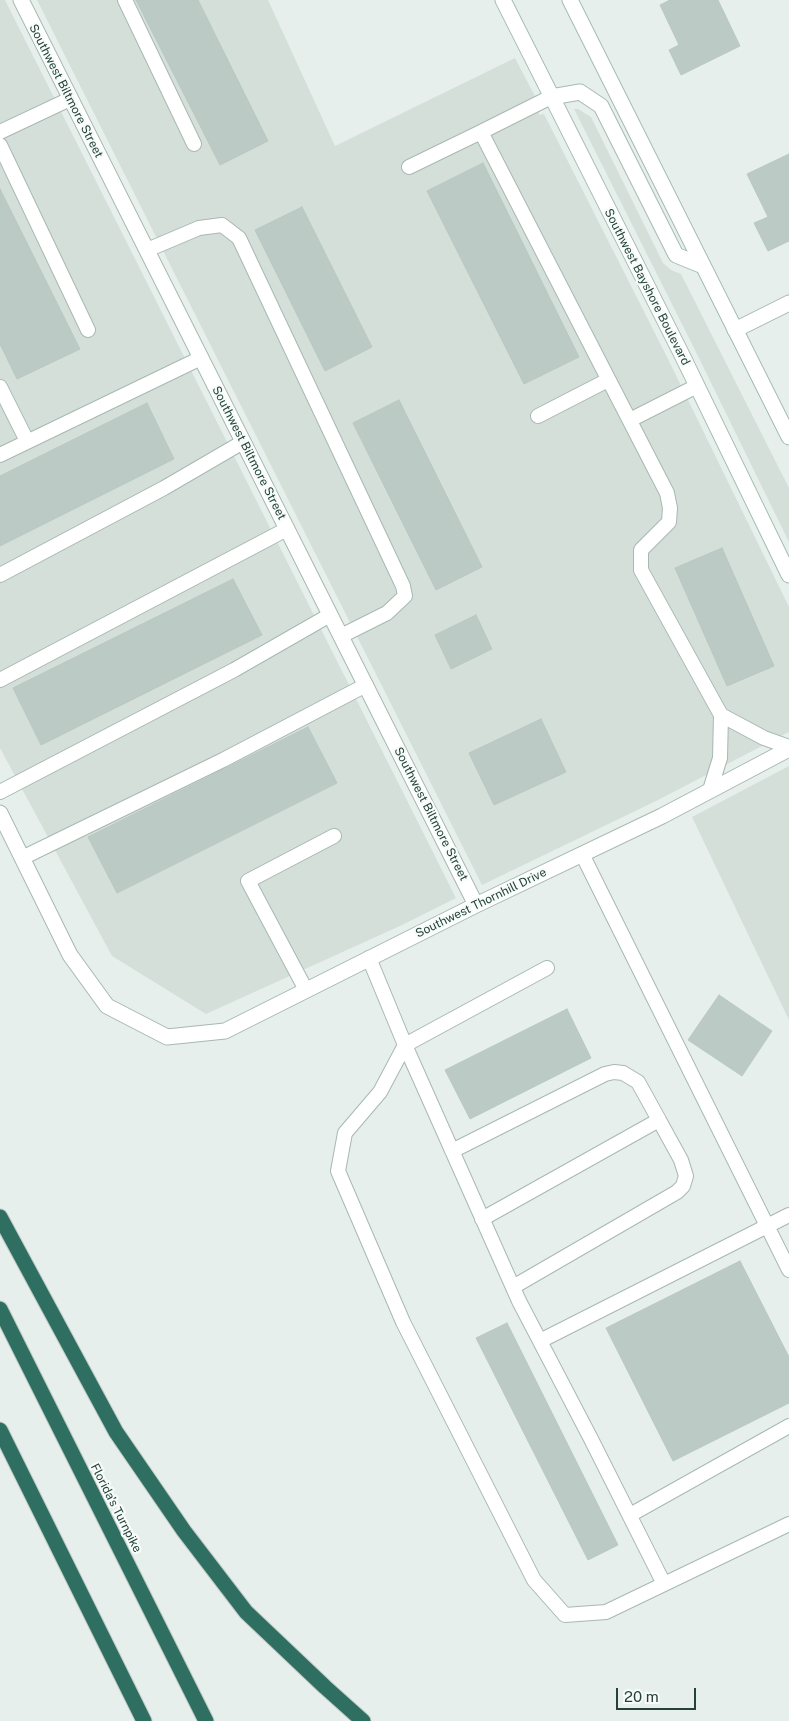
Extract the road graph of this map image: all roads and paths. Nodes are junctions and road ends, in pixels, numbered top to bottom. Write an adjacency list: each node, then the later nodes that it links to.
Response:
1 (125, 0): 9 (lane)
2 (503, 0): 5 (street, Southwest Bayshore Boulevard)
3 (570, 0): 13 (street)
4 (25, 1): 6 (street, Southwest Biltmore Street)
5 (551, 97): 8 (lane); 13 (street); 19 (street, Southwest Bayshore Boulevard)
6 (70, 99): 7 (lane); 12 (street, Southwest Biltmore Street)
7 (0, 132)
8 (481, 132): 11 (lane); 18 (lane)
9 (194, 144)
10 (0, 145): 15 (lane)
11 (409, 167)
12 (147, 250): 17 (street, Southwest Biltmore Street); 31 (lane)
13 (702, 266): 16 (street)
14 (789, 304): 16 (street)
15 (88, 330)
16 (735, 330): 23 (street)
17 (201, 358): 24 (lane); 25 (street, Southwest Biltmore Street)
18 (608, 380): 21 (lane); 22 (lane)
19 (697, 386): 22 (lane); 29 (street, Southwest Bayshore Boulevard)
20 (0, 387): 24 (lane)
21 (538, 416)
22 (630, 420): 34 (lane)
23 (789, 437)
24 (27, 441): 26 (lane)
25 (243, 442): 27 (street, Southwest Biltmore Street); 28 (lane)
26 (0, 454)
27 (287, 529): 30 (street, Southwest Biltmore Street); 32 (lane)
28 (0, 575)
29 (789, 575)
30 (330, 615): 31 (street, Southwest Biltmore Street); 37 (lane)
31 (341, 636): 33 (street, Southwest Biltmore Street)
32 (0, 680)
33 (366, 685): 41 (lane); 42 (street, Southwest Biltmore Street)
34 (721, 715): 35 (lane); 36 (lane)
35 (789, 748): 36 (street, Southwest Thornhill Drive)
36 (710, 790): 40 (street, Southwest Thornhill Drive)
37 (0, 792)
38 (0, 813): 41 (street)
39 (334, 836): 45 (lane)
40 (582, 854): 42 (street, Southwest Thornhill Drive); 52 (lane)
41 (22, 858): 45 (street, Southwest Thornhill Drive)
42 (476, 905): 43 (street, Southwest Thornhill Drive)
43 (369, 958): 45 (street, Southwest Thornhill Drive); 46 (lane)
44 (547, 968): 46 (lane)
45 (306, 990)
46 (405, 1045): 48 (lane); 61 (lane)
47 (659, 1120): 48 (lane); 51 (lane); 54 (lane)
48 (452, 1151): 51 (lane)
49 (789, 1215): 52 (lane)
50 (0, 1217): 64 (highway)
51 (482, 1219): 54 (lane)
52 (767, 1225): 53 (lane); 56 (lane)
53 (789, 1270)
54 (513, 1288): 56 (lane)
55 (0, 1309): 63 (highway, Florida's Turnpike)
56 (540, 1342): 59 (lane)
57 (789, 1426): 59 (lane)
58 (0, 1430): 62 (highway)
59 (630, 1515): 61 (lane)
60 (789, 1524): 61 (lane)
61 (664, 1584)
62 (144, 1721)
63 (206, 1721)
64 (364, 1721)

